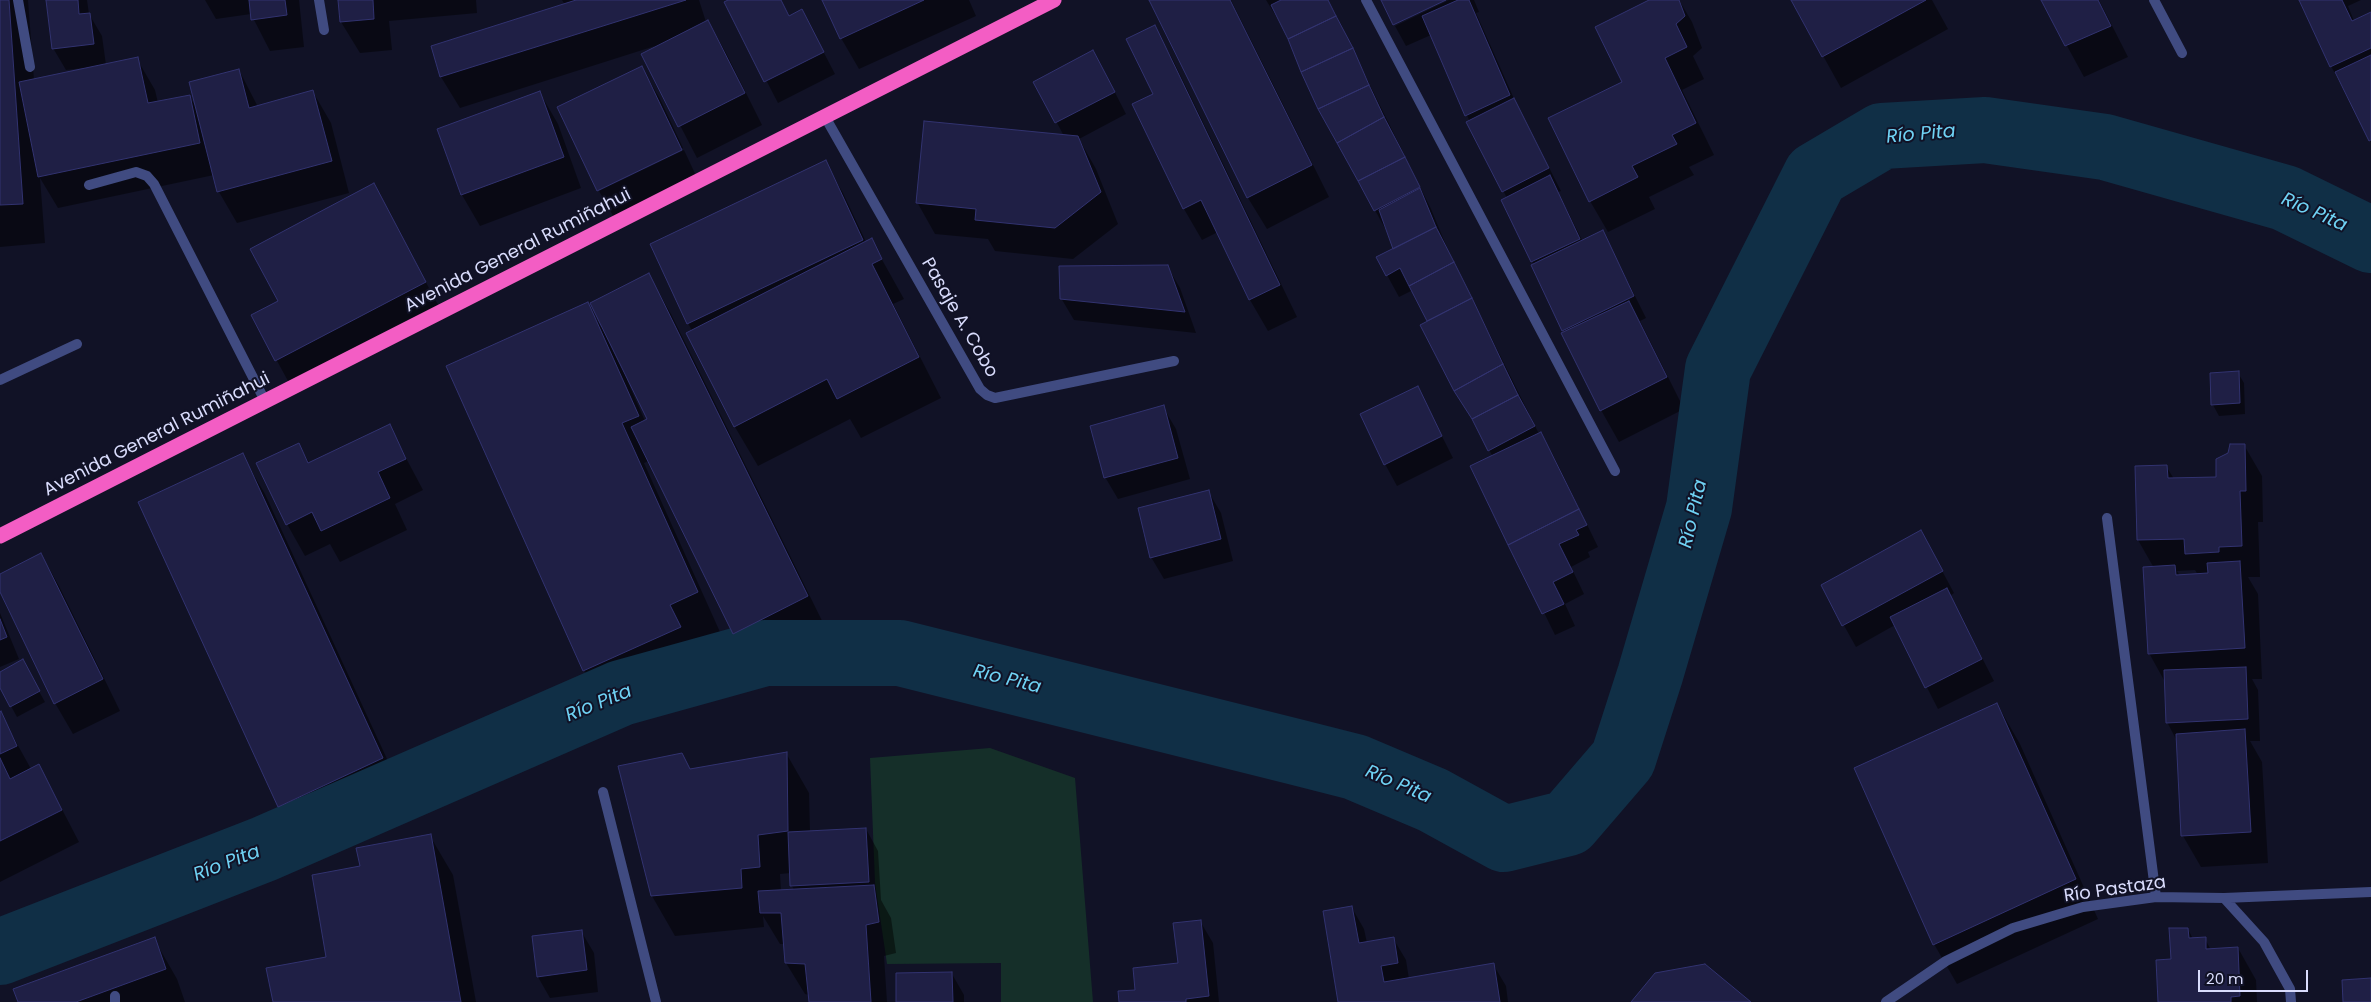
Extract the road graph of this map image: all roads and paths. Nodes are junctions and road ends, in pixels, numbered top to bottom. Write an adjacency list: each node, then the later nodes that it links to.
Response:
1 (18, 0): 8 (street)
2 (319, 0): 6 (street)
3 (1054, 0): 9 (highway, Avenida General Rumiñahui)
4 (1366, 0): 15 (street)
5 (2154, 0): 7 (street)
6 (324, 30)
7 (2182, 53)
8 (30, 67)
9 (824, 115): 12 (street, Pasaje A. Cobo); 14 (highway, Avenida General Rumiñahui)
10 (89, 185): 14 (street)
11 (77, 344): 13 (street)
12 (1174, 361)
13 (0, 380)
14 (265, 401): 17 (highway, Avenida General Rumiñahui)
15 (1615, 471)
16 (2107, 518): 20 (street)
17 (0, 536)
18 (602, 792): 22 (street)
19 (2371, 892): 21 (street, Río Pastaza)
20 (2156, 897): 21 (street, Río Pastaza); 23 (street, Río Pastaza)
21 (2224, 898): 24 (street)
22 (656, 1002)
23 (1886, 1002)
24 (2291, 1002)

